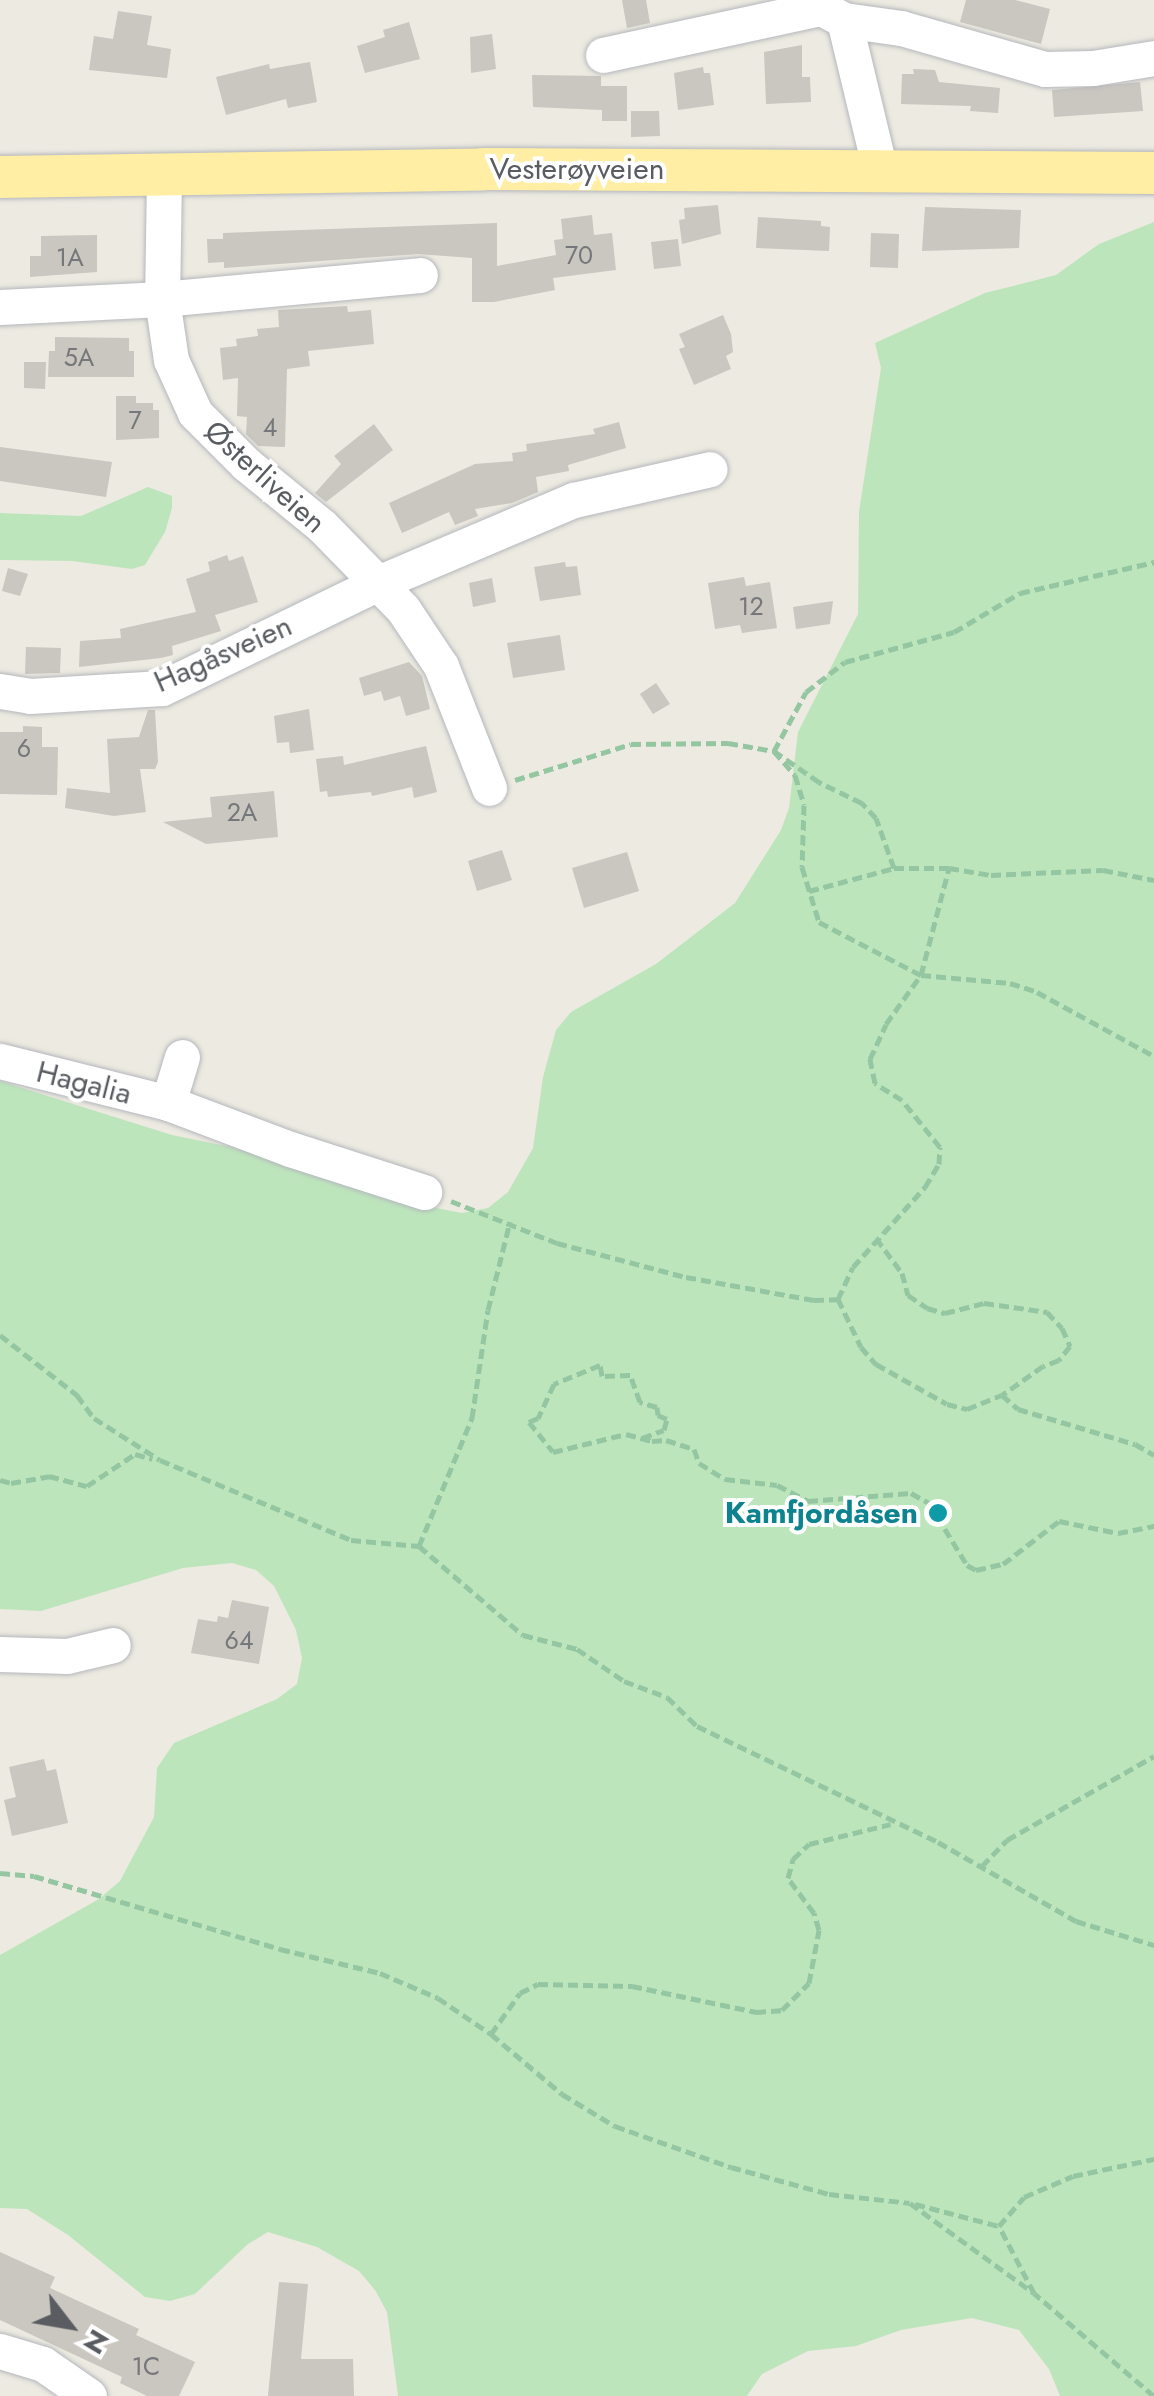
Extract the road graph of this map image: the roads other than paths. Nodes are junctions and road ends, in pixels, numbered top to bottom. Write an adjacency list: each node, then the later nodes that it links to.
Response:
1 (824, 9): 2 (street); 3 (street); 4 (street)
2 (603, 54)
3 (1154, 58)
4 (880, 170): 5 (main road, Vesterøyveien); 6 (main road, Vesterøyveien)
5 (1154, 173)
6 (164, 176): 7 (main road, Vesterøyveien); 9 (street, Østerliveien)
7 (0, 178)
8 (420, 275): 9 (street)
9 (162, 299): 10 (street); 12 (street, Østerliveien)
10 (0, 307)
11 (710, 469): 12 (street)
12 (378, 583): 13 (street, Hagåsveien); 14 (street, Østerliveien)
13 (0, 691)
14 (488, 788)
15 (182, 1057): 17 (street)
16 (0, 1061): 17 (street, Hagalia)
17 (168, 1103): 18 (street, Hagalia)
18 (424, 1192)
19 (113, 1645): 20 (street)
20 (0, 1654)
21 (0, 2351): 22 (street)
22 (89, 2396)

